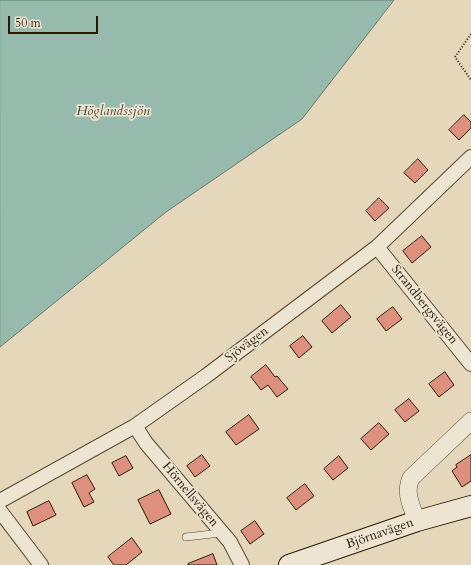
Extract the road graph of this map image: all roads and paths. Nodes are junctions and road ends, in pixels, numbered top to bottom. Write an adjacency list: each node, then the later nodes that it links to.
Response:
1 (471, 34): 2 (path)
2 (471, 80)
3 (471, 157): 4 (street, Sjövägen)
4 (377, 246): 5 (street, Strandbergsvägen); 7 (street, Sjövägen)
5 (471, 364)
6 (471, 421): 11 (street)
7 (135, 426): 8 (street, Sjövägen); 12 (street, Hörnellsvägen)
8 (0, 501)
9 (471, 506): 11 (main road, Björnavägen)
10 (0, 511): 14 (street)
11 (417, 521): 16 (main road, Björnavägen)
12 (221, 533): 13 (lane); 15 (street, Hörnellsvägen)
13 (186, 537)
14 (41, 565)
15 (242, 565)
16 (289, 565)

